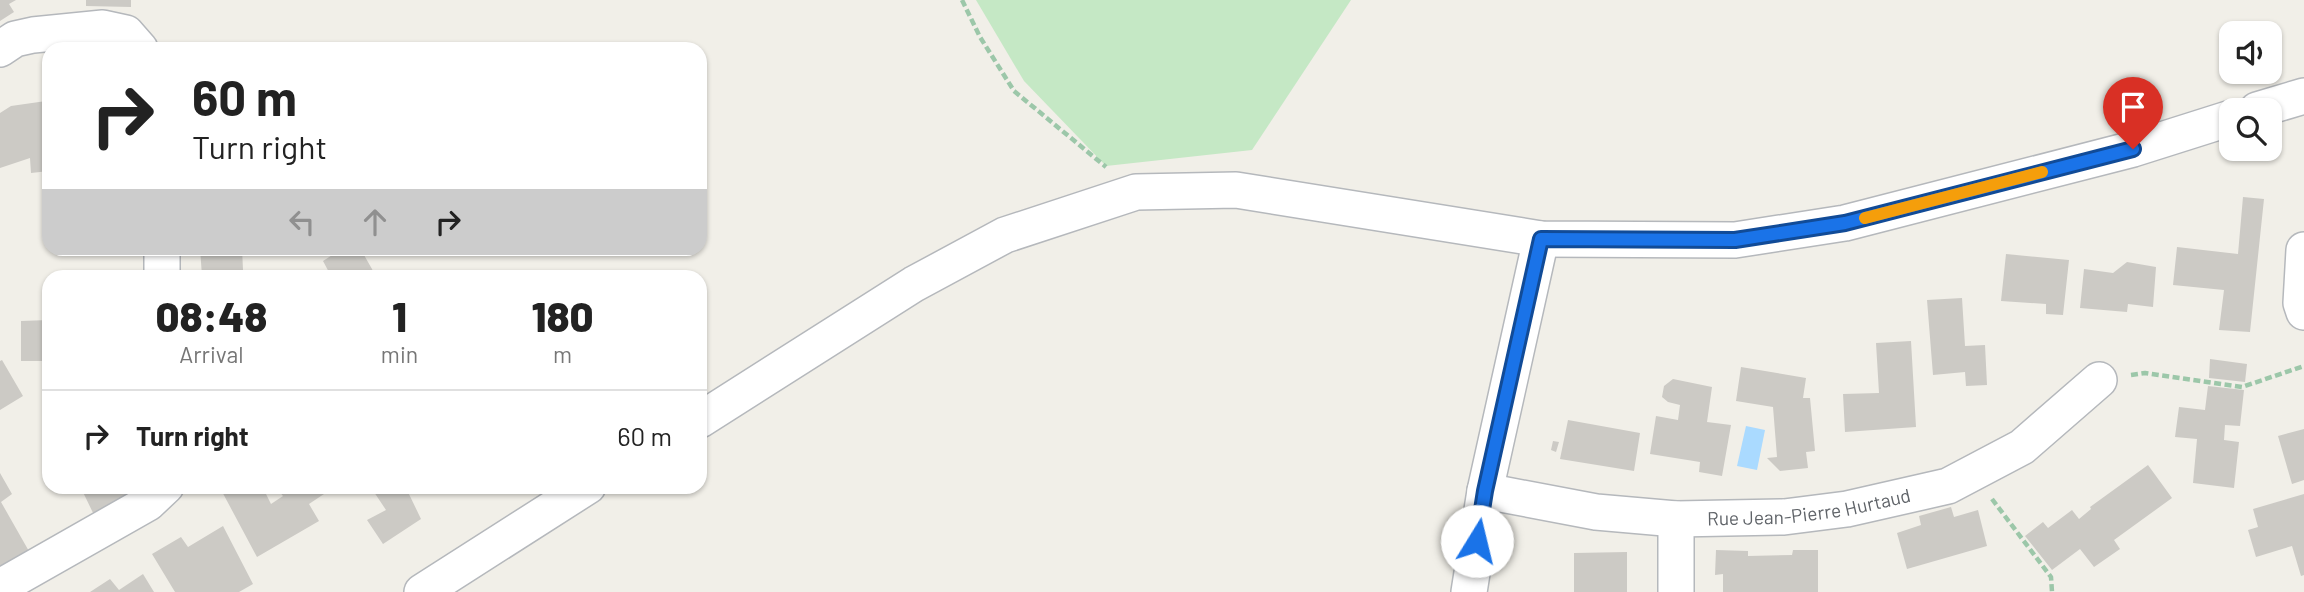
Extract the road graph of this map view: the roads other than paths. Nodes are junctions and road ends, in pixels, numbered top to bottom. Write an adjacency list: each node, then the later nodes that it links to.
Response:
1 (133, 42): 2 (street)
2 (0, 49)
3 (2304, 96): 4 (street)
4 (2282, 103)
5 (2219, 122): 6 (street)
6 (1541, 239): 10 (street); 11 (street)
7 (2304, 250): 8 (street)
8 (2304, 312)
9 (2099, 380): 14 (street, Rue Jean-Pierre Hurtaud)
10 (707, 415)
11 (1485, 491): 14 (street, Rue Jean-Pierre Hurtaud); 17 (street)
12 (158, 494): 15 (street)
13 (575, 494): 16 (street)
14 (1676, 519): 18 (street)
15 (0, 587)
16 (422, 592)
17 (1469, 592)
18 (1676, 592)

